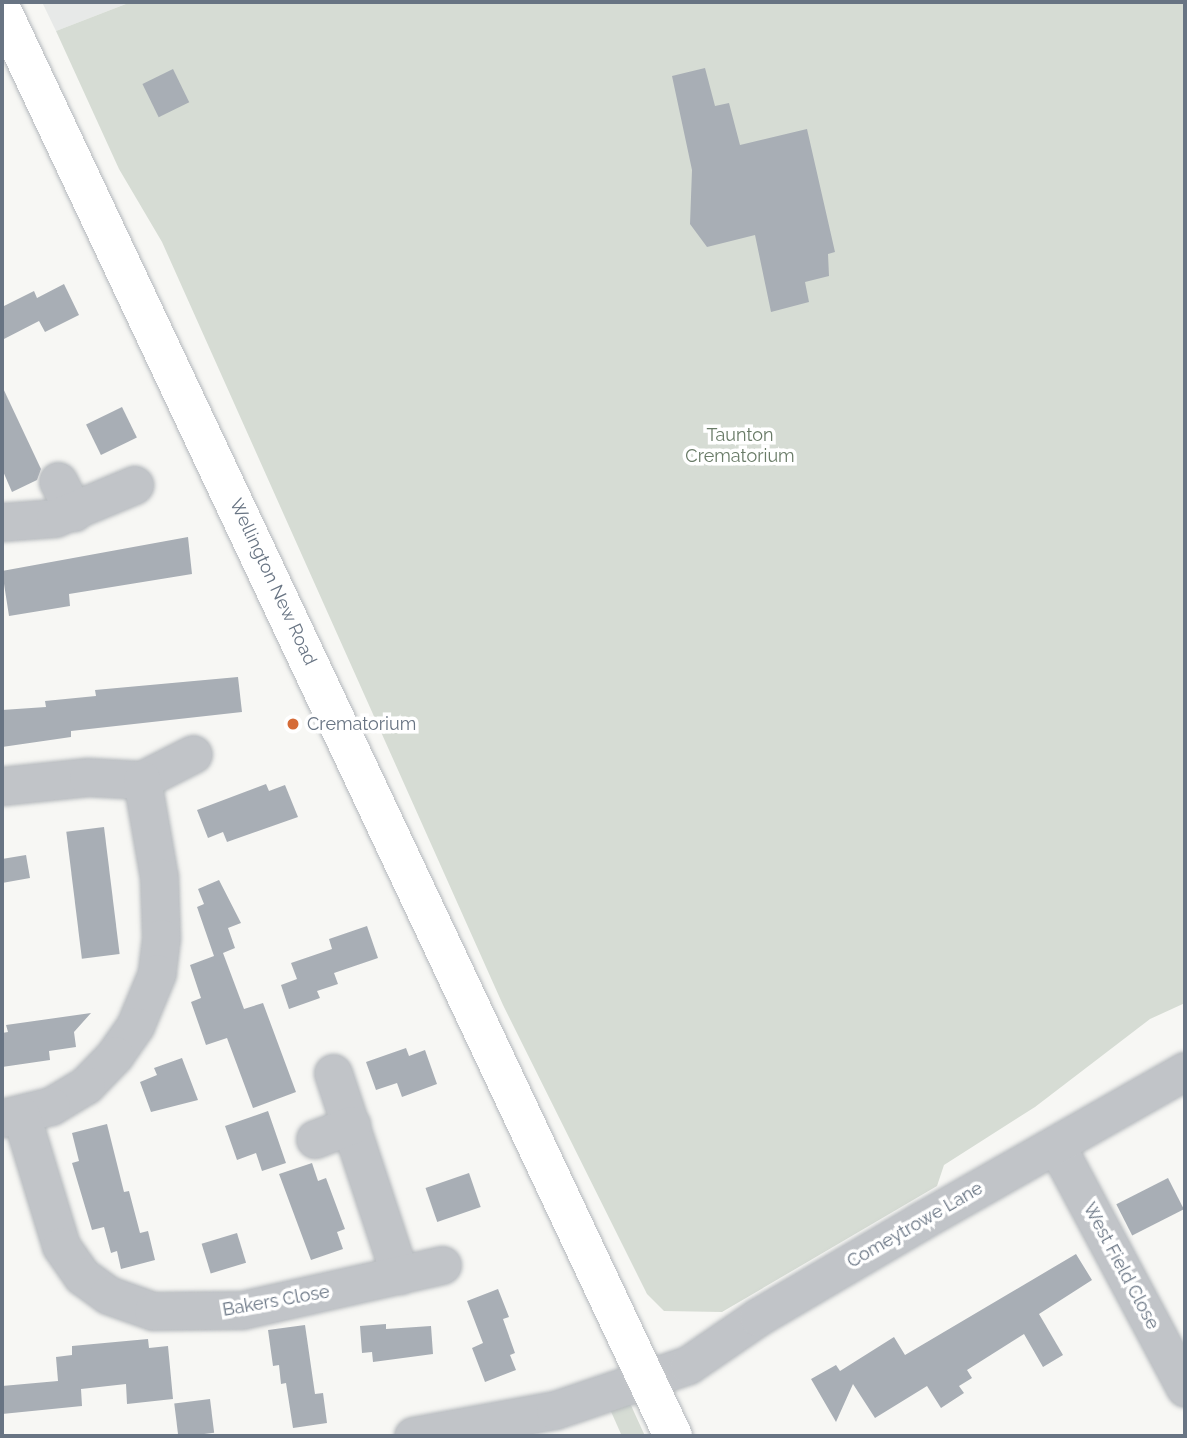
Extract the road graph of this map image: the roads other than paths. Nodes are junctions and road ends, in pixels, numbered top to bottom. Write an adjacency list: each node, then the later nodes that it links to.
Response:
1 (2, 10): 15 (main road, Wellington New Road)
2 (134, 485): 3 (street)
3 (2, 522)
4 (193, 754): 5 (street)
5 (142, 780): 6 (street); 9 (street, Bakers Close)
6 (2, 786)
7 (1185, 1071): 12 (street, Comeytrowe Lane)
8 (333, 1073): 10 (street)
9 (11, 1116): 14 (street, Bakers Close)
10 (351, 1125): 11 (street); 14 (street)
11 (314, 1139)
12 (1056, 1145): 15 (street, Comeytrowe Lane); 16 (street, West Field Close)
13 (442, 1265): 14 (street, Bakers Close)
14 (400, 1275)
15 (645, 1377): 17 (street, Comeytrowe Lane); 18 (main road, Wellington New Road)
16 (1185, 1388)
17 (413, 1436)
18 (673, 1436)

